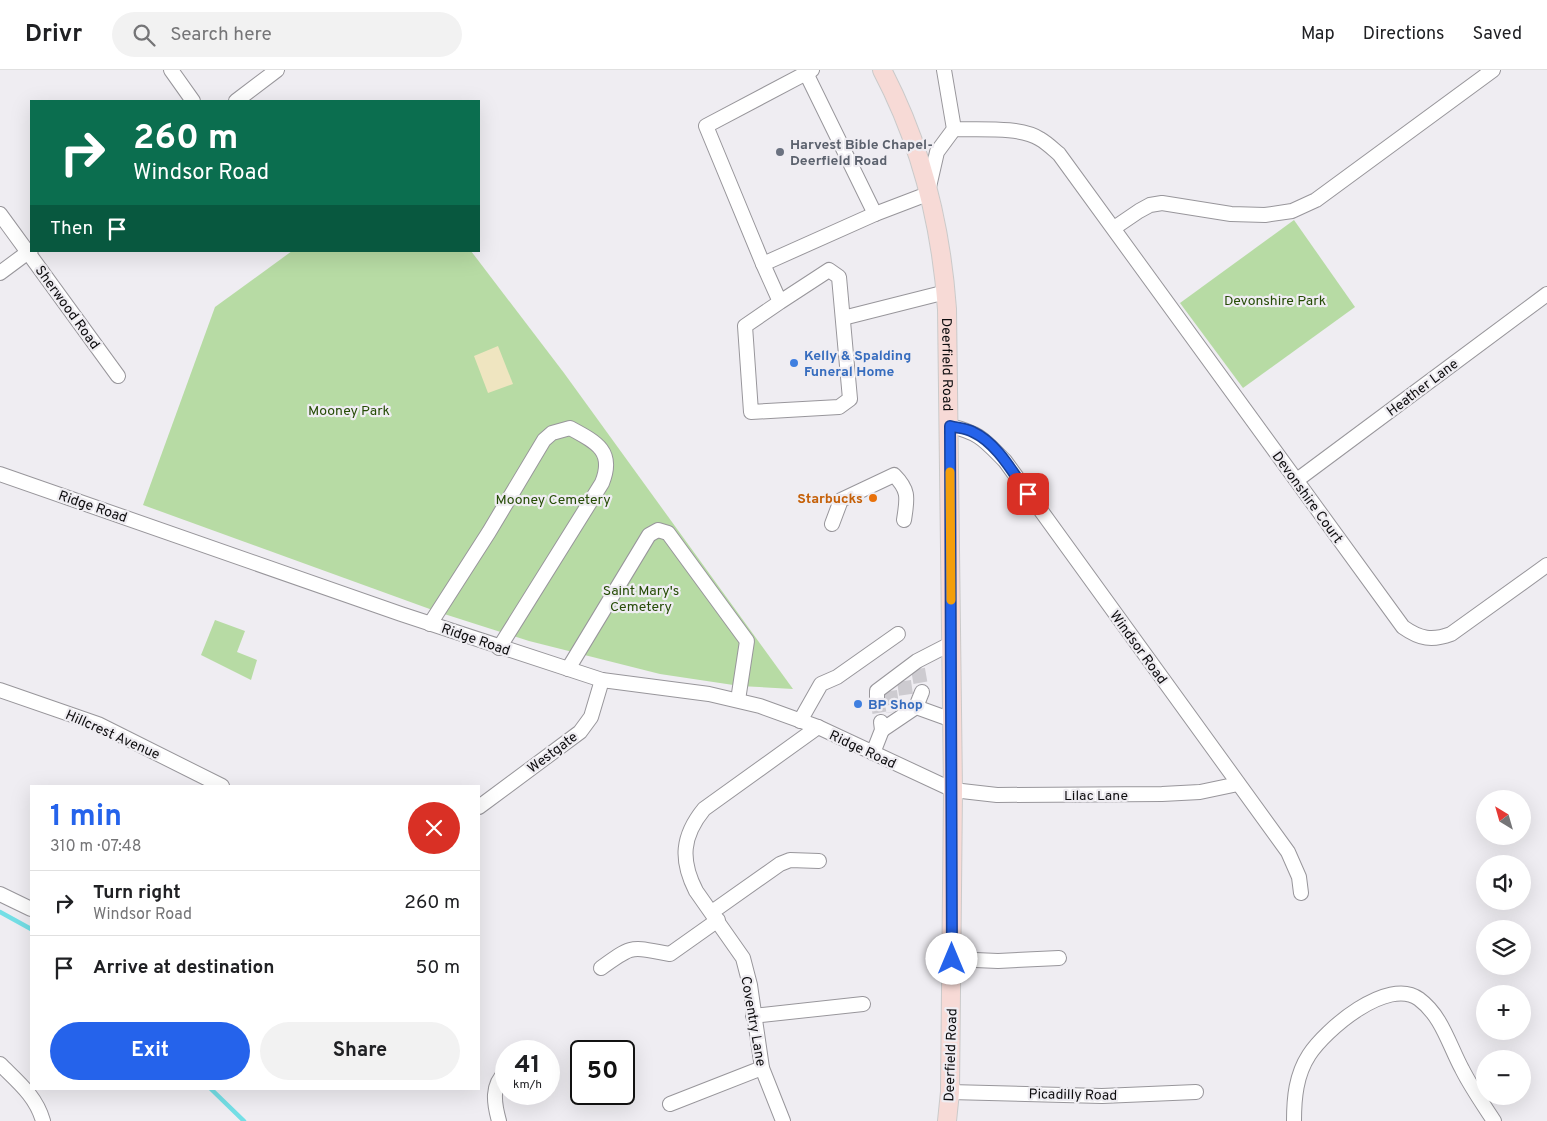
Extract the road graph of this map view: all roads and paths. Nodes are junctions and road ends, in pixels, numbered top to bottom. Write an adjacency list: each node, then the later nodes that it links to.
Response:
1 (171, 70): 7 (street)
2 (277, 70): 8 (street)
3 (882, 70): 10 (main road, Deerfield Road)
4 (944, 70): 9 (street)
5 (1493, 70): 13 (street)
6 (809, 72): 12 (street); 16 (street)
7 (192, 100)
8 (237, 100)
9 (954, 129): 10 (street); 13 (street, Devonshire Court)
10 (929, 190): 12 (street); 18 (main road, Deerfield Road)
11 (0, 214): 14 (street, Sherwood Road)
12 (875, 214): 16 (street)
13 (1114, 228): 25 (street, Devonshire Court)
14 (30, 251): 17 (street)
15 (31, 252): 22 (street, Sherwood Road)
16 (763, 264): 20 (street)
17 (0, 273)
18 (946, 292): 21 (street); 23 (main road, Deerfield Road)
19 (1547, 294): 25 (street, Heather Lane)
20 (780, 302): 21 (street); 21 (street)
21 (843, 318)
22 (118, 376)
23 (950, 426): 31 (main road, Deerfield Road); 44 (street, Windsor Road)
24 (0, 474): 29 (street, Ridge Road)
25 (1296, 480): 28 (street, Devonshire Court)
26 (904, 520): 27 (street)
27 (832, 524)
28 (1547, 565)
29 (430, 624): 32 (street, Ridge Road); 32 (street)
30 (898, 634): 41 (street)
31 (952, 643): 38 (street); 40 (main road, Deerfield Road)
32 (499, 648): 33 (street, Ridge Road)
33 (568, 670): 34 (street, Ridge Road); 37 (street)
34 (602, 680): 37 (street, Ridge Road); 47 (street, Westgate)
35 (0, 690): 45 (street, Hillcrest Avenue)
36 (922, 692): 39 (street)
37 (738, 700): 41 (street, Ridge Road)
38 (877, 700)
39 (910, 707): 40 (street); 43 (street)
40 (952, 720): 46 (main road, Deerfield Road)
41 (800, 721): 42 (street, Ridge Road)
42 (818, 727): 43 (street, Ridge Road); 52 (street, Coventry Lane)
43 (873, 753): 46 (street, Ridge Road)
44 (1238, 784): 46 (street, Lilac Lane); 49 (street, Windsor Road)
45 (220, 785)
46 (953, 790): 54 (main road, Deerfield Road)
47 (480, 806)
48 (819, 861): 52 (street)
49 (1301, 893)
50 (0, 894): 51 (street)
51 (30, 909)
52 (715, 916): 55 (street); 57 (street, Coventry Lane)
53 (1060, 958): 54 (street)
54 (952, 959): 60 (main road, Deerfield Road)
55 (601, 968)
56 (864, 1004): 57 (street)
57 (753, 1016): 59 (street, Coventry Lane)
58 (0, 1064): 64 (street)
59 (762, 1068): 62 (street); 66 (street, Coventry Lane)
60 (950, 1092): 61 (street, Picadilly Road); 67 (main road, Deerfield Road)
61 (1196, 1092)
62 (670, 1104)
63 (496, 1105): 65 (street)
64 (43, 1121)
65 (499, 1121)
66 (783, 1121)
67 (947, 1121)
68 (1294, 1121): 69 (street)
69 (1494, 1121)

